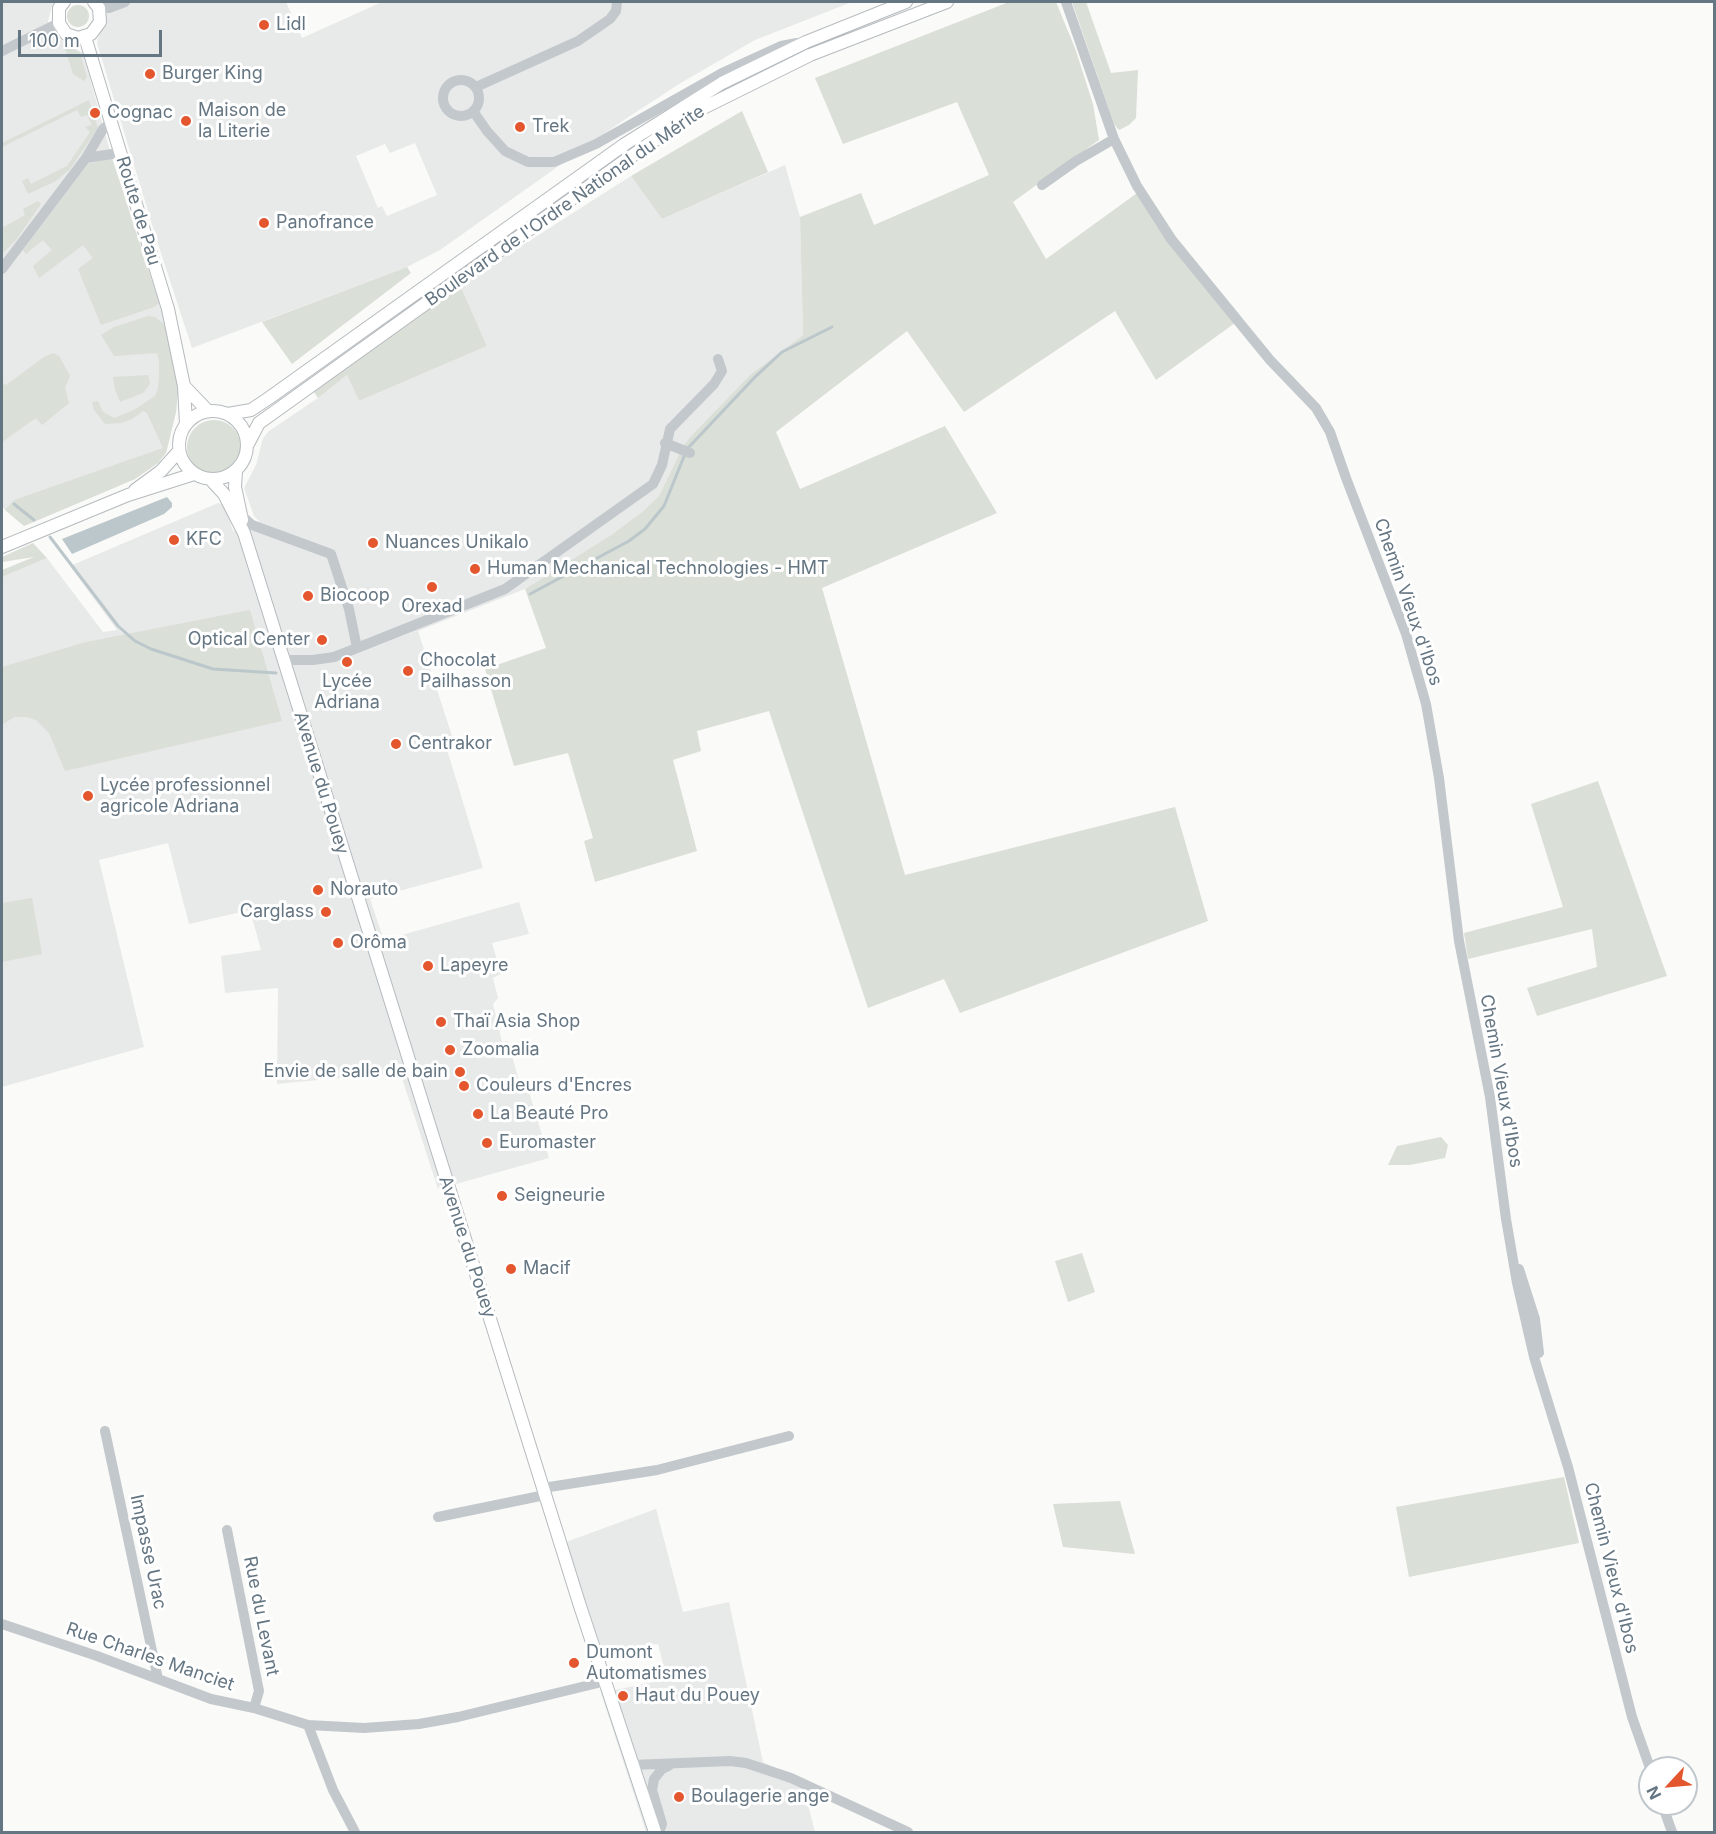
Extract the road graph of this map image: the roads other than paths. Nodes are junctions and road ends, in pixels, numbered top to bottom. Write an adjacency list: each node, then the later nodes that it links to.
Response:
1 (63, 2): 8 (main road)
2 (125, 2): 7 (street)
3 (617, 2): 12 (street)
4 (906, 2): 10 (main road, Boulevard de l'Ordre National du Mérite)
5 (947, 2): 26 (main road, Boulevard de l'Ordre National du Mérite)
6 (1066, 2): 15 (street, Chemin Vieux d'Ibos)
7 (97, 5): 9 (main road)
8 (58, 23): 9 (main road); 11 (street)
9 (85, 37): 14 (main road, Route de Pau)
10 (806, 42): 13 (street); 23 (main road, Boulevard de l'Ordre National du Mérite)
11 (2, 51)
12 (476, 87): 13 (street); 13 (street)
13 (473, 111)
14 (110, 123): 16 (main road, Route de Pau); 17 (street)
15 (1114, 139): 18 (street); 48 (street, Chemin Vieux d'Ibos)
16 (119, 153): 17 (street); 21 (main road, Route de Pau)
17 (86, 158): 19 (street)
18 (1042, 185)
19 (2, 269)
20 (718, 359): 25 (street)
21 (184, 386): 22 (main road); 24 (main road, Route de Pau)
22 (208, 411): 23 (main road); 24 (main road)
23 (228, 414): 26 (main road)
24 (186, 424): 27 (main road, Route de Pau)
25 (665, 443): 28 (street); 36 (street)
26 (248, 444): 29 (main road)
27 (179, 451): 30 (main road); 32 (main road)
28 (687, 452)
29 (236, 471): 31 (main road); 33 (main road)
30 (194, 474): 31 (main road); 32 (main road)
31 (211, 480): 34 (main road)
32 (128, 495): 35 (main road)
33 (242, 516): 34 (main road); 36 (street)
34 (244, 533): 37 (main road)
35 (2, 547)
36 (357, 648): 37 (street)
37 (283, 660): 40 (main road, Avenue du Pouey)
38 (105, 1431): 44 (street, Impasse Urac)
39 (789, 1436): 40 (street)
40 (544, 1491): 41 (street); 45 (main road, Avenue du Pouey)
41 (438, 1517)
42 (227, 1530): 46 (street, Rue du Levant)
43 (2, 1624): 44 (street, Rue Charles Manciet)
44 (158, 1679): 46 (street, Rue Charles Manciet)
45 (606, 1682): 47 (street, Rue Charles Manciet); 50 (main road, Avenue du Pouey)
46 (254, 1708): 47 (street, Rue Charles Manciet)
47 (308, 1725): 52 (street)
48 (1646, 1756)
49 (674, 1764): 50 (street); 53 (street); 54 (street)
50 (632, 1765): 53 (main road, Avenue du Pouey)
51 (1666, 1816): 55 (street)
52 (355, 1833)
53 (657, 1833)
54 (908, 1833)
55 (1672, 1833)

